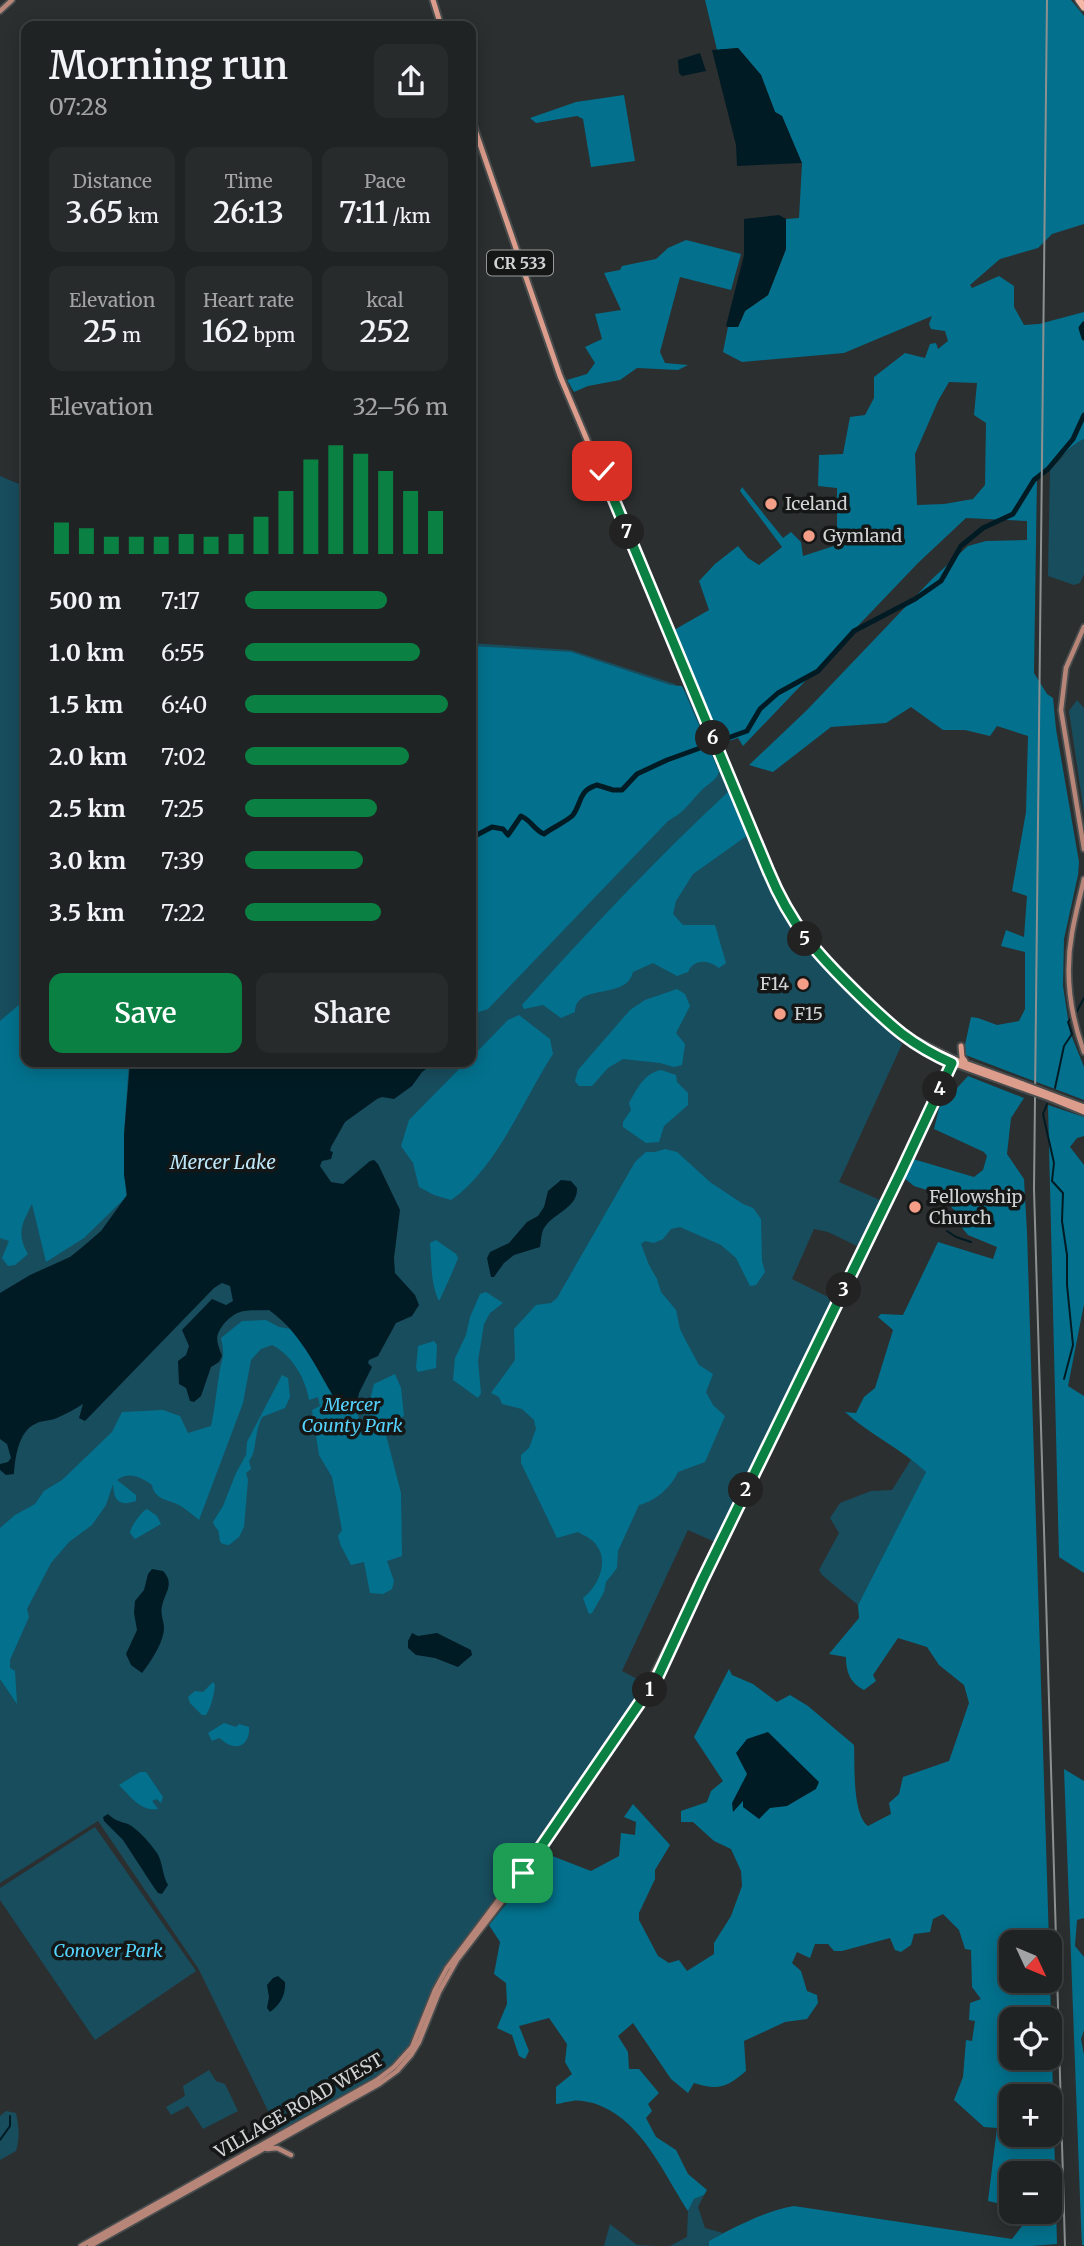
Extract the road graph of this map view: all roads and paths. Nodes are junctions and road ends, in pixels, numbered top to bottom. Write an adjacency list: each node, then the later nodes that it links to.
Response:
1 (12, 0): 5 (main road)
2 (433, 0): 6 (main road)
3 (1079, 0): 4 (highway)
4 (1084, 7)
5 (0, 11)
6 (439, 21)
7 (476, 132): 13 (main road, CR 533)
8 (1084, 628): 9 (main road)
9 (1084, 849)
10 (1084, 879): 12 (main road)
11 (961, 1046): 14 (main road)
12 (1084, 1052)
13 (953, 1061): 14 (main road, CR 533); 15 (main road, CR 533); 17 (main road, VILLAGE ROAD WEST)
14 (967, 1064): 15 (main road, CR 533)
15 (1022, 1086): 16 (main road, CR 533, bridge)
16 (1084, 1108)
17 (702, 1581): 19 (main road, VILLAGE ROAD WEST); 20 (main road, VILLAGE ROAD WEST)
18 (291, 2155): 19 (main road)
19 (201, 2184): 21 (main road, VILLAGE ROAD WEST)
20 (81, 2246)
21 (90, 2246)

